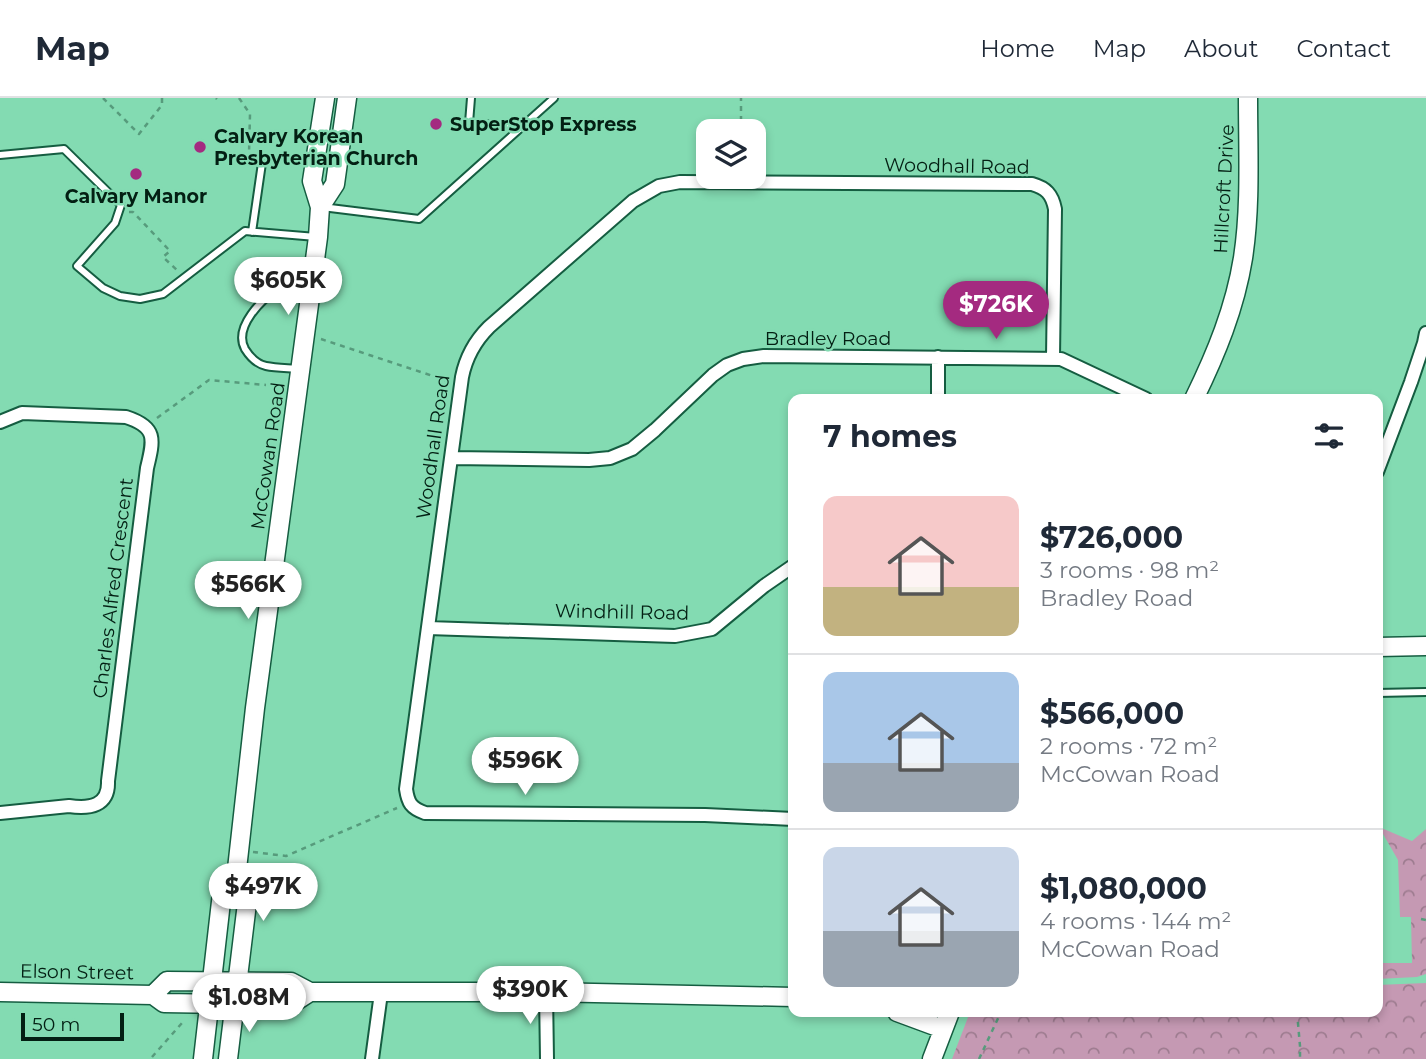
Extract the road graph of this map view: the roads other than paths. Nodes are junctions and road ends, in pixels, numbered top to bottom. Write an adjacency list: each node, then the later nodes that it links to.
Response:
1 (325, 98): 9 (street, McCowan Road)
2 (347, 98): 9 (street, McCowan Road)
3 (471, 98): 6 (lane)
4 (554, 98): 6 (lane)
5 (1248, 98): 19 (street, Hillcroft Drive)
6 (522, 127): 9 (lane)
7 (0, 155): 10 (lane)
8 (262, 163): 10 (lane)
9 (320, 206): 11 (street, McCowan Road)
10 (252, 232): 11 (lane)
11 (318, 237): 12 (street, McCowan Road)
12 (314, 270): 16 (street, McCowan Road); 16 (lane)
13 (1426, 333): 21 (street)
14 (938, 357): 15 (street, Bradley Road); 17 (street); 22 (street, Bradley Road)
15 (1053, 358): 18 (street, Bradley Road); 22 (street, Woodhall Road)
16 (300, 369): 31 (street, McCowan Road)
17 (938, 394)
18 (1136, 394)
19 (1196, 394)
20 (0, 422): 29 (street, Charles Alfred Crescent)
21 (1383, 456)
22 (451, 458): 24 (street, Woodhall Road)
23 (788, 569): 24 (street, Windhill Road)
24 (428, 628): 30 (street, Woodhall Road)
25 (1426, 646): 26 (street)
26 (1383, 647)
27 (1426, 692): 28 (lane)
28 (1383, 693)
29 (0, 813)
30 (788, 819)
31 (236, 878): 32 (street, McCowan Road); 33 (street, McCowan Road)
32 (212, 981): 33 (street, Elson Street); 38 (street, Elson Street); 40 (street, McCowan Road)
33 (236, 981): 35 (street, Elson Street); 41 (street, McCowan Road)
34 (0, 992): 38 (street, Elson Street)
35 (310, 992): 37 (street); 41 (street, Elson Street)
36 (546, 992): 37 (street); 39 (street); 47 (street)
37 (381, 993): 46 (street)
38 (153, 995): 40 (street, Elson Street)
39 (788, 996)
40 (209, 1004): 41 (street, Elson Street); 44 (street, McCowan Road)
41 (233, 1004): 45 (street, McCowan Road)
42 (928, 1017): 43 (street)
43 (947, 1020): 48 (street)
44 (203, 1059)
45 (228, 1059)
46 (372, 1059)
47 (547, 1059)
48 (932, 1059)

